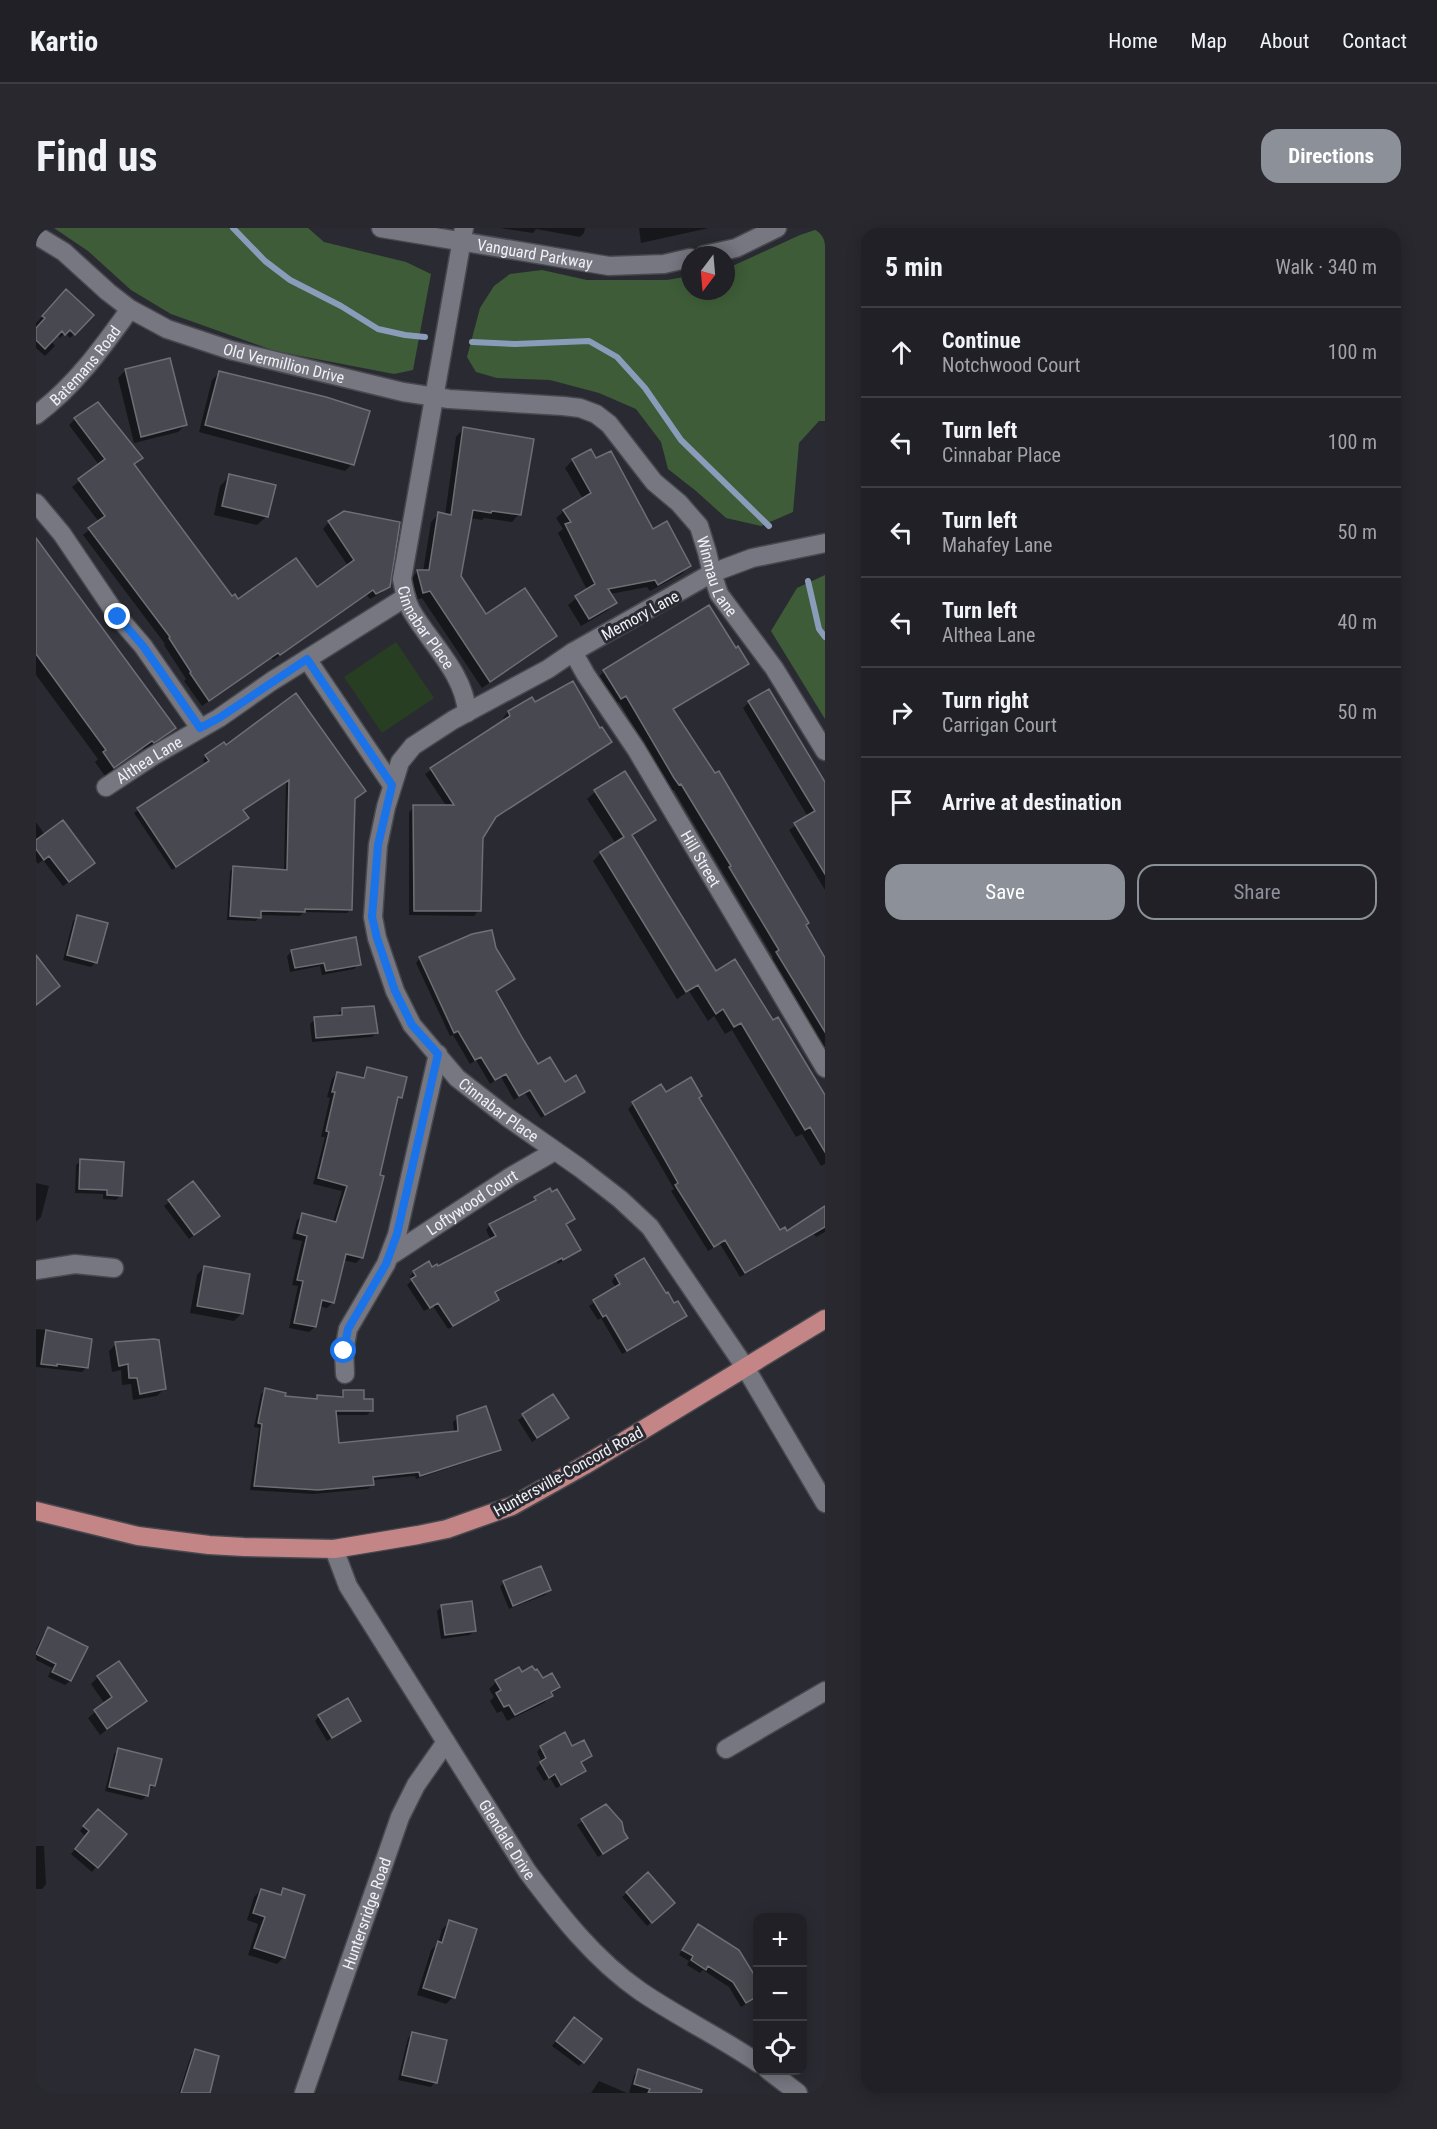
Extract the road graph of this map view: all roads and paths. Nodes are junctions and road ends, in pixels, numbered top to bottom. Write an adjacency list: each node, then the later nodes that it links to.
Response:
1 (381, 228): 4 (street, Vanguard Parkway)
2 (777, 228): 5 (street)
3 (36, 235): 7 (street, Old Vermillion Drive)
4 (463, 235): 6 (street, Vanguard Parkway); 8 (street, Cinnabar Place)
5 (735, 248)
6 (681, 260)
7 (130, 309): 8 (street, Old Vermillion Drive); 10 (street, Batemans Road)
8 (435, 397): 9 (street, Old Vermillion Drive); 14 (street, Cinnabar Place)
9 (563, 406): 13 (street, Winmau Lane)
10 (36, 415)
11 (36, 503): 18 (street)
12 (825, 543): 13 (street, Memory Lane)
13 (711, 573): 15 (street, Memory Lane); 19 (street, Winmau Lane)
14 (406, 597): 16 (street, Althea Lane); 17 (street, Cinnabar Place)
15 (573, 652): 17 (street, Memory Lane); 23 (street, Hill Street)
16 (307, 659): 18 (street, Althea Lane); 20 (street)
17 (466, 713): 20 (street, Cinnabar Place)
18 (200, 728): 21 (street, Althea Lane)
19 (825, 751)
20 (392, 785): 22 (street, Cinnabar Place)
21 (106, 787)
22 (438, 1054): 24 (street, Cinnabar Place); 25 (street)
23 (825, 1068)
24 (555, 1151): 25 (street, Loftywood Court); 29 (street, Cinnabar Place)
25 (390, 1256): 30 (street)
26 (114, 1268): 27 (street)
27 (36, 1270)
28 (825, 1318): 29 (main road, Huntersville-Concord Road)
29 (745, 1367): 31 (street, Cinnabar Place); 33 (main road, Huntersville-Concord Road)
30 (345, 1374)
31 (825, 1503)
32 (36, 1511): 33 (main road, Huntersville-Concord Road)
33 (334, 1549): 35 (street, Glendale Drive)
34 (825, 1691): 36 (street)
35 (446, 1742): 37 (street, Glendale Drive); 39 (street, Huntersridge Road)
36 (726, 1749)
37 (753, 2060)
38 (775, 2075): 40 (street)
39 (304, 2093)
40 (798, 2093)

